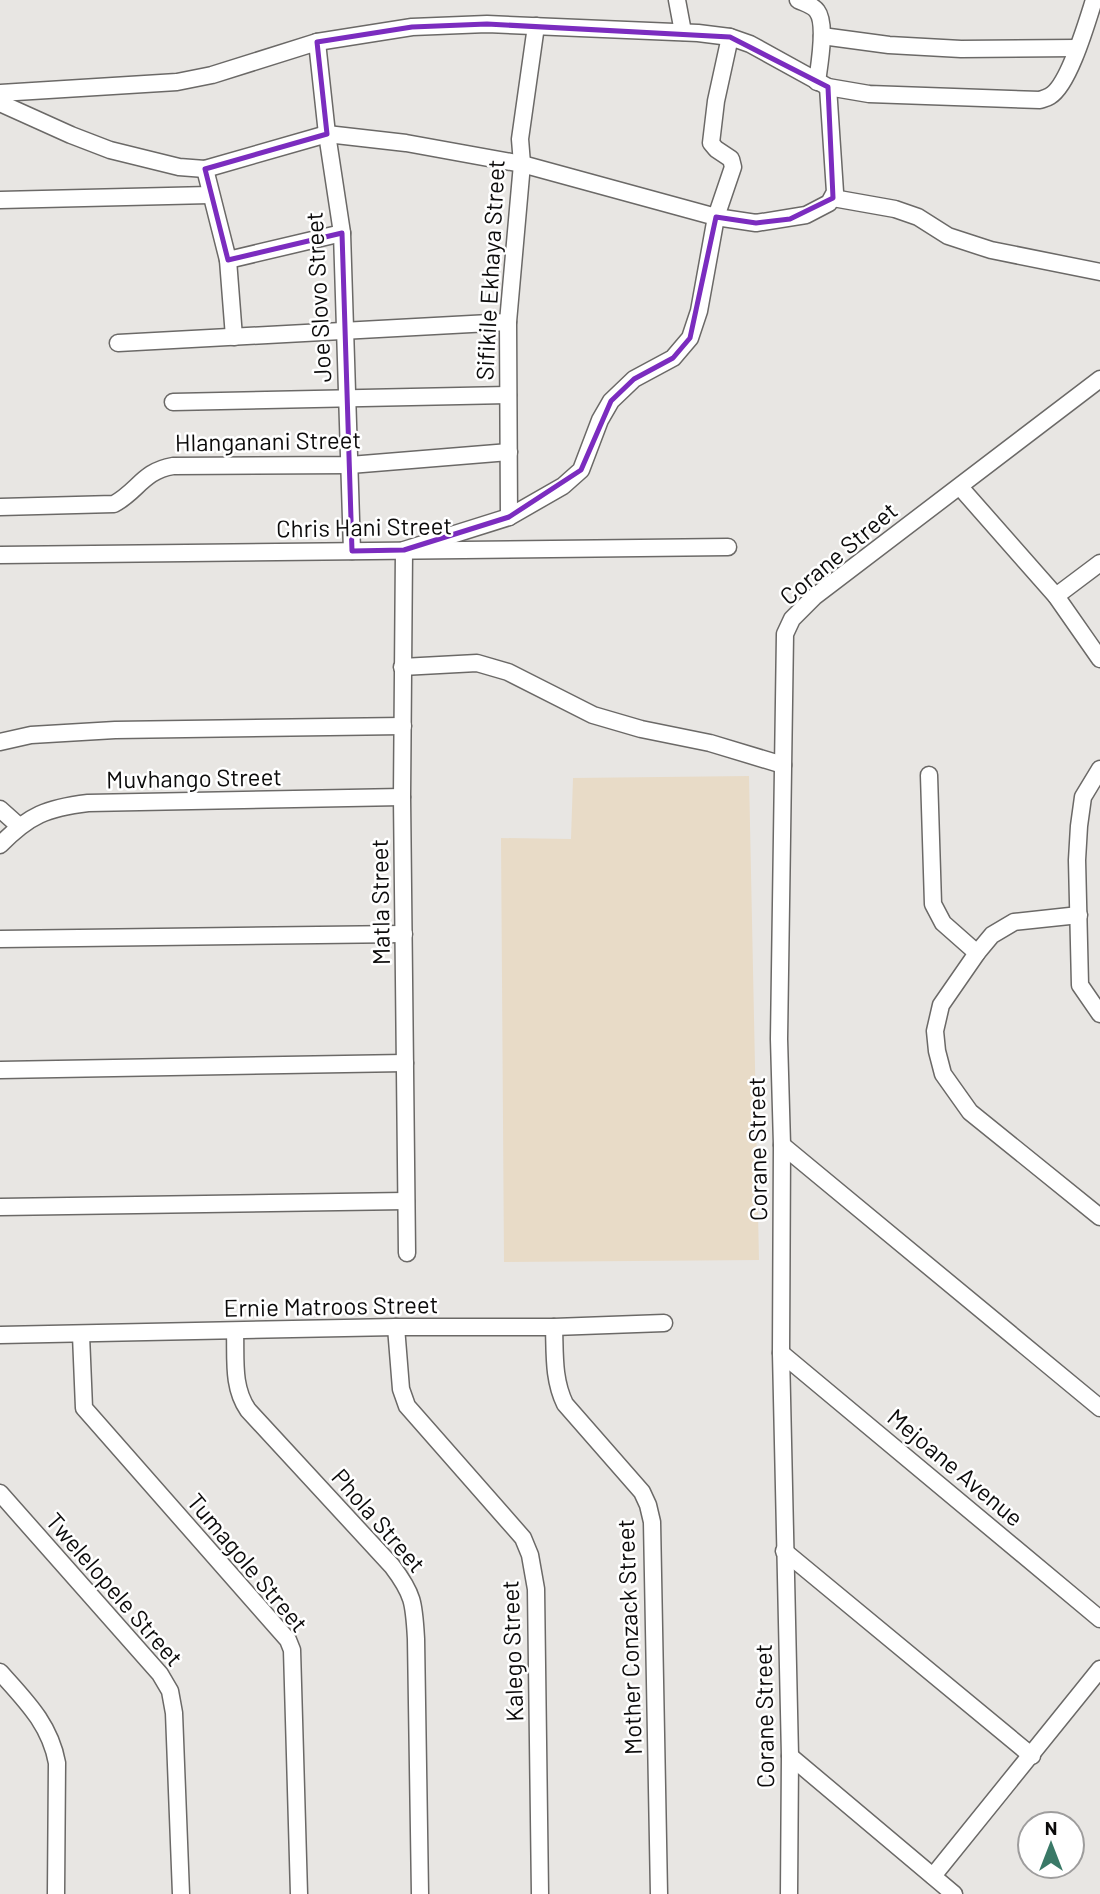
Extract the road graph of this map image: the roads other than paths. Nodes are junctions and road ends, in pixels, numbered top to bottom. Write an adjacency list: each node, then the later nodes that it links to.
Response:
1 (677, 0): 5 (street)
2 (798, 0): 6 (street)
3 (1094, 0): 9 (street)
4 (536, 26): 5 (street); 8 (street); 14 (street, Sifikile Ekhaya Street)
5 (683, 32): 7 (street)
6 (822, 36): 9 (street); 10 (street)
7 (730, 37): 10 (street); 19 (street)
8 (317, 42): 11 (street); 13 (street, Joe Slovo Street)
9 (1077, 48): 10 (street)
10 (822, 85): 17 (street)
11 (0, 93)
12 (0, 103): 15 (street)
13 (327, 134): 14 (street); 15 (street); 20 (street, Joe Slovo Street)
14 (522, 164): 19 (street); 23 (street, Sifikile Ekhaya Street)
15 (205, 169): 16 (street)
16 (210, 195): 18 (street); 21 (street)
17 (833, 198): 19 (street); 22 (street)
18 (0, 200)
19 (716, 217): 35 (street)
20 (342, 233): 21 (street); 24 (street, Joe Slovo Street)
21 (228, 260): 25 (street)
22 (1100, 272)
23 (508, 322): 24 (street); 28 (street, Sifikile Ekhaya Street)
24 (345, 330): 25 (street); 29 (street, Joe Slovo Street)
25 (234, 337): 26 (street)
26 (118, 343)
27 (1100, 379): 33 (street, Corane Street)
28 (508, 395): 29 (street, Hlanganani Street); 31 (street, Sifikile Ekhaya Street)
29 (347, 400): 30 (street, Hlanganani Street); 32 (street, Joe Slovo Street)
30 (173, 402)
31 (509, 452): 32 (street, Hlanganani Street); 35 (street, Sifikile Ekhaya Street)
32 (349, 465): 34 (street, Hlanganani Street); 37 (street, Joe Slovo Street)
33 (960, 487): 41 (street); 46 (street, Corane Street)
34 (0, 507)
35 (509, 517): 38 (street)
36 (728, 547): 38 (street, Chris Hani Street)
37 (352, 551): 38 (street, Chris Hani Street); 39 (street, Chris Hani Street)
38 (404, 551): 43 (street, Matla Street)
39 (0, 555)
40 (1100, 563): 41 (street)
41 (1056, 596): 42 (street)
42 (1100, 659)
43 (402, 667): 44 (street, Matla Street); 46 (street)
44 (403, 726): 45 (street); 49 (street, Matla Street)
45 (0, 742)
46 (783, 765): 60 (street, Corane Street)
47 (1100, 769): 53 (street)
48 (929, 775): 56 (street)
49 (402, 797): 51 (street, Muvhango Street); 54 (street, Matla Street)
50 (0, 809): 51 (street)
51 (19, 826): 52 (street, Muvhango Street)
52 (0, 845)
53 (1079, 915): 56 (street); 57 (street)
54 (404, 934): 55 (street); 58 (street, Matla Street)
55 (0, 939)
56 (977, 953): 63 (street)
57 (1100, 1014)
58 (405, 1063): 59 (street); 61 (street, Matla Street)
59 (0, 1070)
60 (782, 1145): 71 (street, Corane Street); 72 (street)
61 (407, 1201): 62 (street); 64 (street, Matla Street)
62 (0, 1208)
63 (1100, 1217)
64 (407, 1253)
65 (664, 1323): 66 (street, Ernie Matroos Street)
66 (554, 1327): 67 (street, Ernie Matroos Street); 86 (street, Mother Conzack Street)
67 (396, 1328): 68 (street, Ernie Matroos Street); 85 (street, Kalego Street)
68 (235, 1331): 70 (street, Ernie Matroos Street); 84 (street, Phola Street)
69 (0, 1335): 70 (street, Ernie Matroos Street)
70 (81, 1335): 83 (street, Tumagole Street)
71 (781, 1353): 74 (street, Corane Street); 75 (street, Mejoane Avenue)
72 (1100, 1408)
73 (0, 1493): 82 (street, Twelelopele Street)
74 (784, 1551): 78 (street, Corane Street); 79 (street)
75 (1100, 1619)
76 (1100, 1669): 79 (street)
77 (0, 1672): 81 (street)
78 (790, 1756): 80 (street); 87 (street, Corane Street)
79 (1032, 1756): 80 (street)
80 (933, 1875): 88 (street)
81 (56, 1894)
82 (181, 1894)
83 (299, 1894)
84 (420, 1894)
85 (540, 1894)
86 (659, 1894)
87 (789, 1894)
88 (954, 1894)

